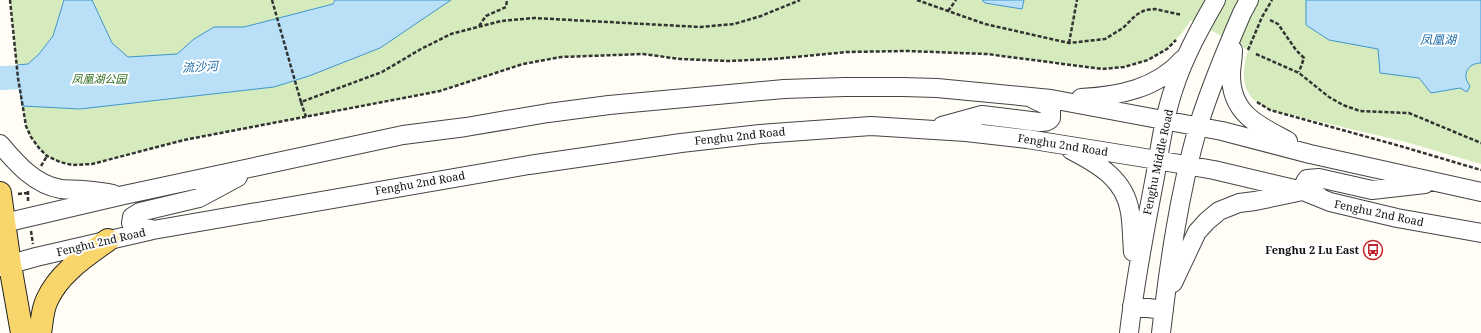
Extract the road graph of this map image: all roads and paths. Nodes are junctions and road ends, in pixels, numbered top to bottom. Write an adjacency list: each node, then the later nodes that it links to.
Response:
1 (10, 0): 26 (path)
2 (272, 0): 25 (path)
3 (507, 0): 15 (path)
4 (800, 0): 15 (path)
5 (917, 0): 11 (path)
6 (956, 0): 11 (path)
7 (1078, 0): 18 (path)
8 (1216, 0): 14 (street, Fenghu Middle Road)
9 (1249, 0): 16 (street)
10 (1272, 0): 20 (path)
11 (948, 11): 18 (path)
12 (1182, 15): 18 (path)
13 (1270, 20): 21 (path)
14 (1202, 26): 23 (street); 27 (street, Fenghu Middle Road)
15 (478, 27): 25 (path)
16 (1236, 28): 28 (street); 33 (street)
17 (1177, 39): 26 (path)
18 (1069, 43)
19 (1256, 54): 21 (path)
20 (1246, 55)
21 (1299, 72): 31 (path)
22 (1026, 96): 23 (street); 29 (street); 36 (street)
23 (1051, 99): 27 (street)
24 (1255, 100): 37 (path)
25 (301, 102): 26 (path)
26 (306, 117)
27 (1166, 120): 28 (street); 34 (street, Fenghu Middle Road)
28 (1198, 126): 33 (street); 35 (street)
29 (926, 130): 30 (street, Fenghu 2nd Road); 45 (street, Fenghu 2nd Road)
30 (1056, 143): 34 (street, Fenghu 2nd Road); 49 (street)
31 (1481, 143)
32 (0, 144): 42 (street)
33 (1310, 154): 38 (street)
34 (1158, 160): 35 (street, Fenghu 2nd Road); 49 (street, Fenghu Middle Road)
35 (1188, 166): 39 (street, Fenghu 2nd Road); 50 (street)
36 (256, 168): 42 (street); 45 (street)
37 (1481, 170)
38 (1437, 183): 40 (street); 43 (street)
39 (1303, 191): 43 (street, Fenghu 2nd Road); 50 (street)
40 (1481, 192)
41 (0, 193): 44 (main road)
42 (124, 195): 44 (street)
43 (1330, 202): 46 (street, Fenghu 2nd Road)
44 (2, 223): 48 (main road)
45 (153, 230): 47 (street, Fenghu 2nd Road)
46 (1481, 233)
47 (108, 240): 48 (street, Fenghu 2nd Road); 53 (main road)
48 (5, 266): 52 (main road)
49 (1135, 279): 51 (street, Fenghu Middle Road)
50 (1165, 304): 51 (street); 55 (street)
51 (1132, 306): 54 (street, Fenghu Middle Road)
52 (22, 333)
53 (40, 333)
54 (1129, 333)
55 (1161, 333)

